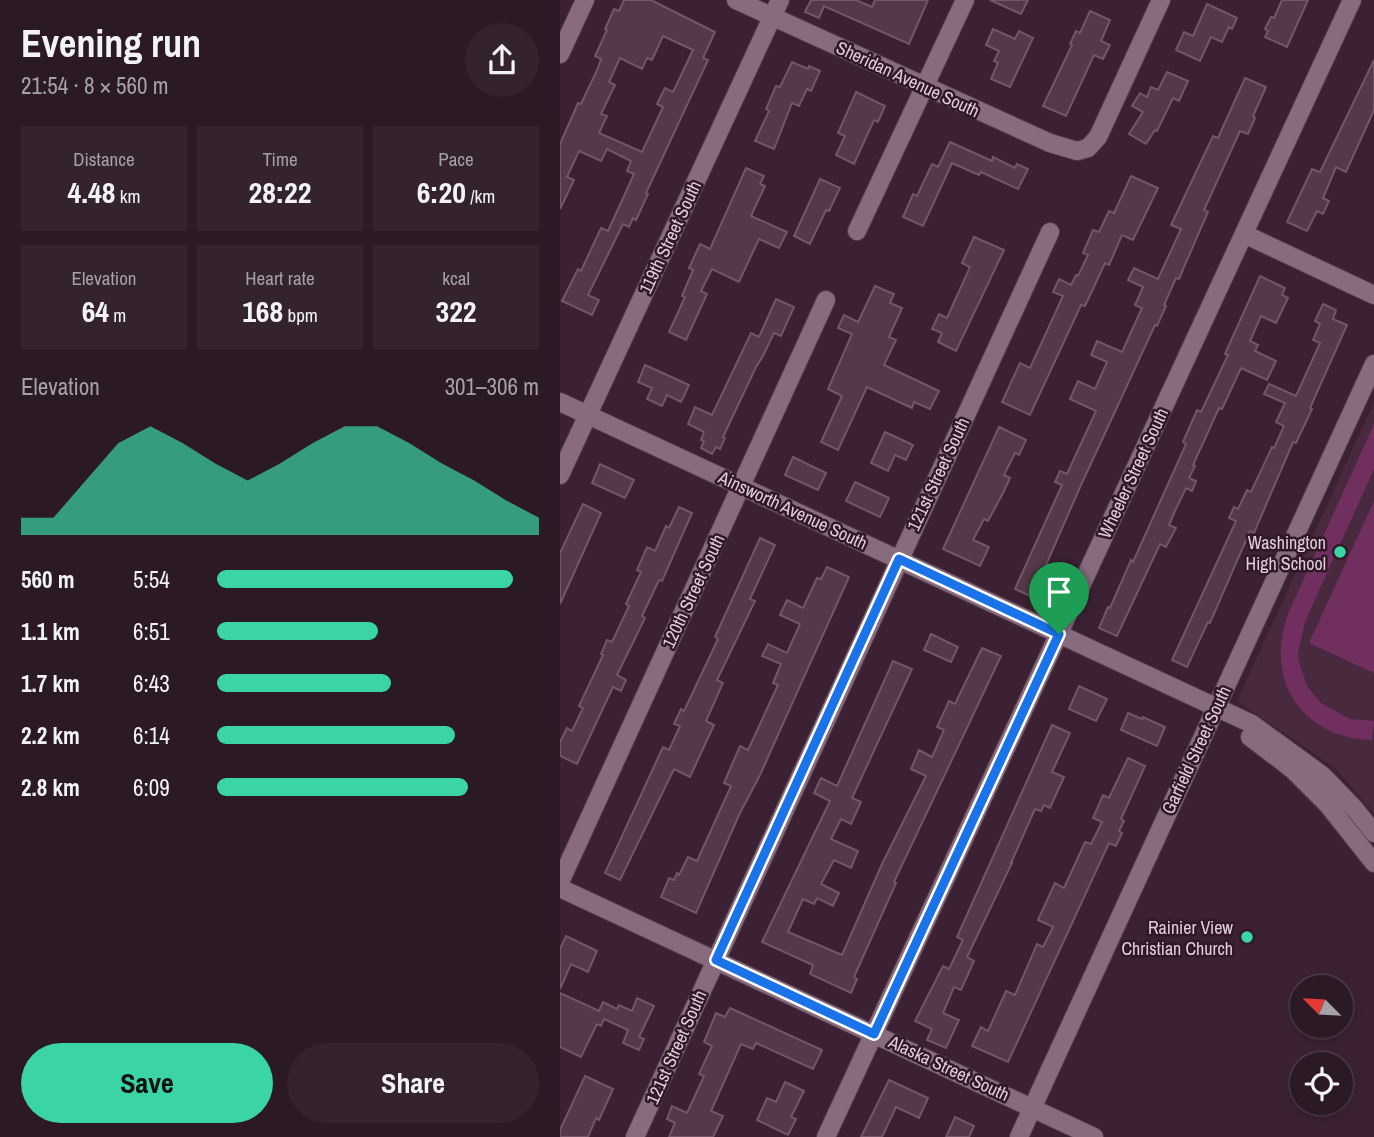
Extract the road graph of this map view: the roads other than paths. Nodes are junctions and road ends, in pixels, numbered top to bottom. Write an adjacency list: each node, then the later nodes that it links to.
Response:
1 (585, 0): 7 (street)
2 (736, 0): 6 (street, Sheridan Avenue South)
3 (965, 0): 8 (street)
4 (1161, 0): 8 (street, Sheridan Avenue South)
5 (1352, 0): 11 (street, Wheeler Street South)
6 (776, 8): 8 (street, Sheridan Avenue South); 16 (street, 119th Street South)
7 (560, 54)
8 (924, 86): 9 (street)
9 (858, 232)
10 (1050, 232): 19 (street, 121st Street South)
11 (1244, 234): 12 (street); 20 (street, Wheeler Street South)
12 (1374, 295)
13 (826, 300): 18 (street, 120th Street South)
14 (1374, 363): 21 (street, Garfield Street South)
15 (560, 402): 16 (street, Ainsworth Avenue South)
16 (588, 415): 17 (street, 119th Street South); 18 (street, Ainsworth Avenue South)
17 (560, 475)
18 (741, 486): 19 (street, Ainsworth Avenue South); 24 (street, 120th Street South)
19 (899, 559): 20 (street, Ainsworth Avenue South); 26 (street, 121st Street South)
20 (1059, 634): 21 (street, Ainsworth Avenue South); 27 (street, Wheeler Street South)
21 (1217, 706): 22 (street, Ainsworth Avenue South); 23 (street, Ainsworth Avenue South); 28 (street, Garfield Street South)
22 (1374, 833)
23 (1374, 863)
24 (560, 882)
25 (560, 888): 26 (street, Alaska Street South)
26 (716, 960): 27 (street, Alaska Street South); 29 (street, 121st Street South)
27 (874, 1034): 28 (street, Alaska Street South); 30 (street, Wheeler Street South)
28 (1033, 1107): 31 (street, Garfield Street South); 32 (street, Alaska Street South)
29 (635, 1137)
30 (825, 1137)
31 (1019, 1137)
32 (1094, 1137)

